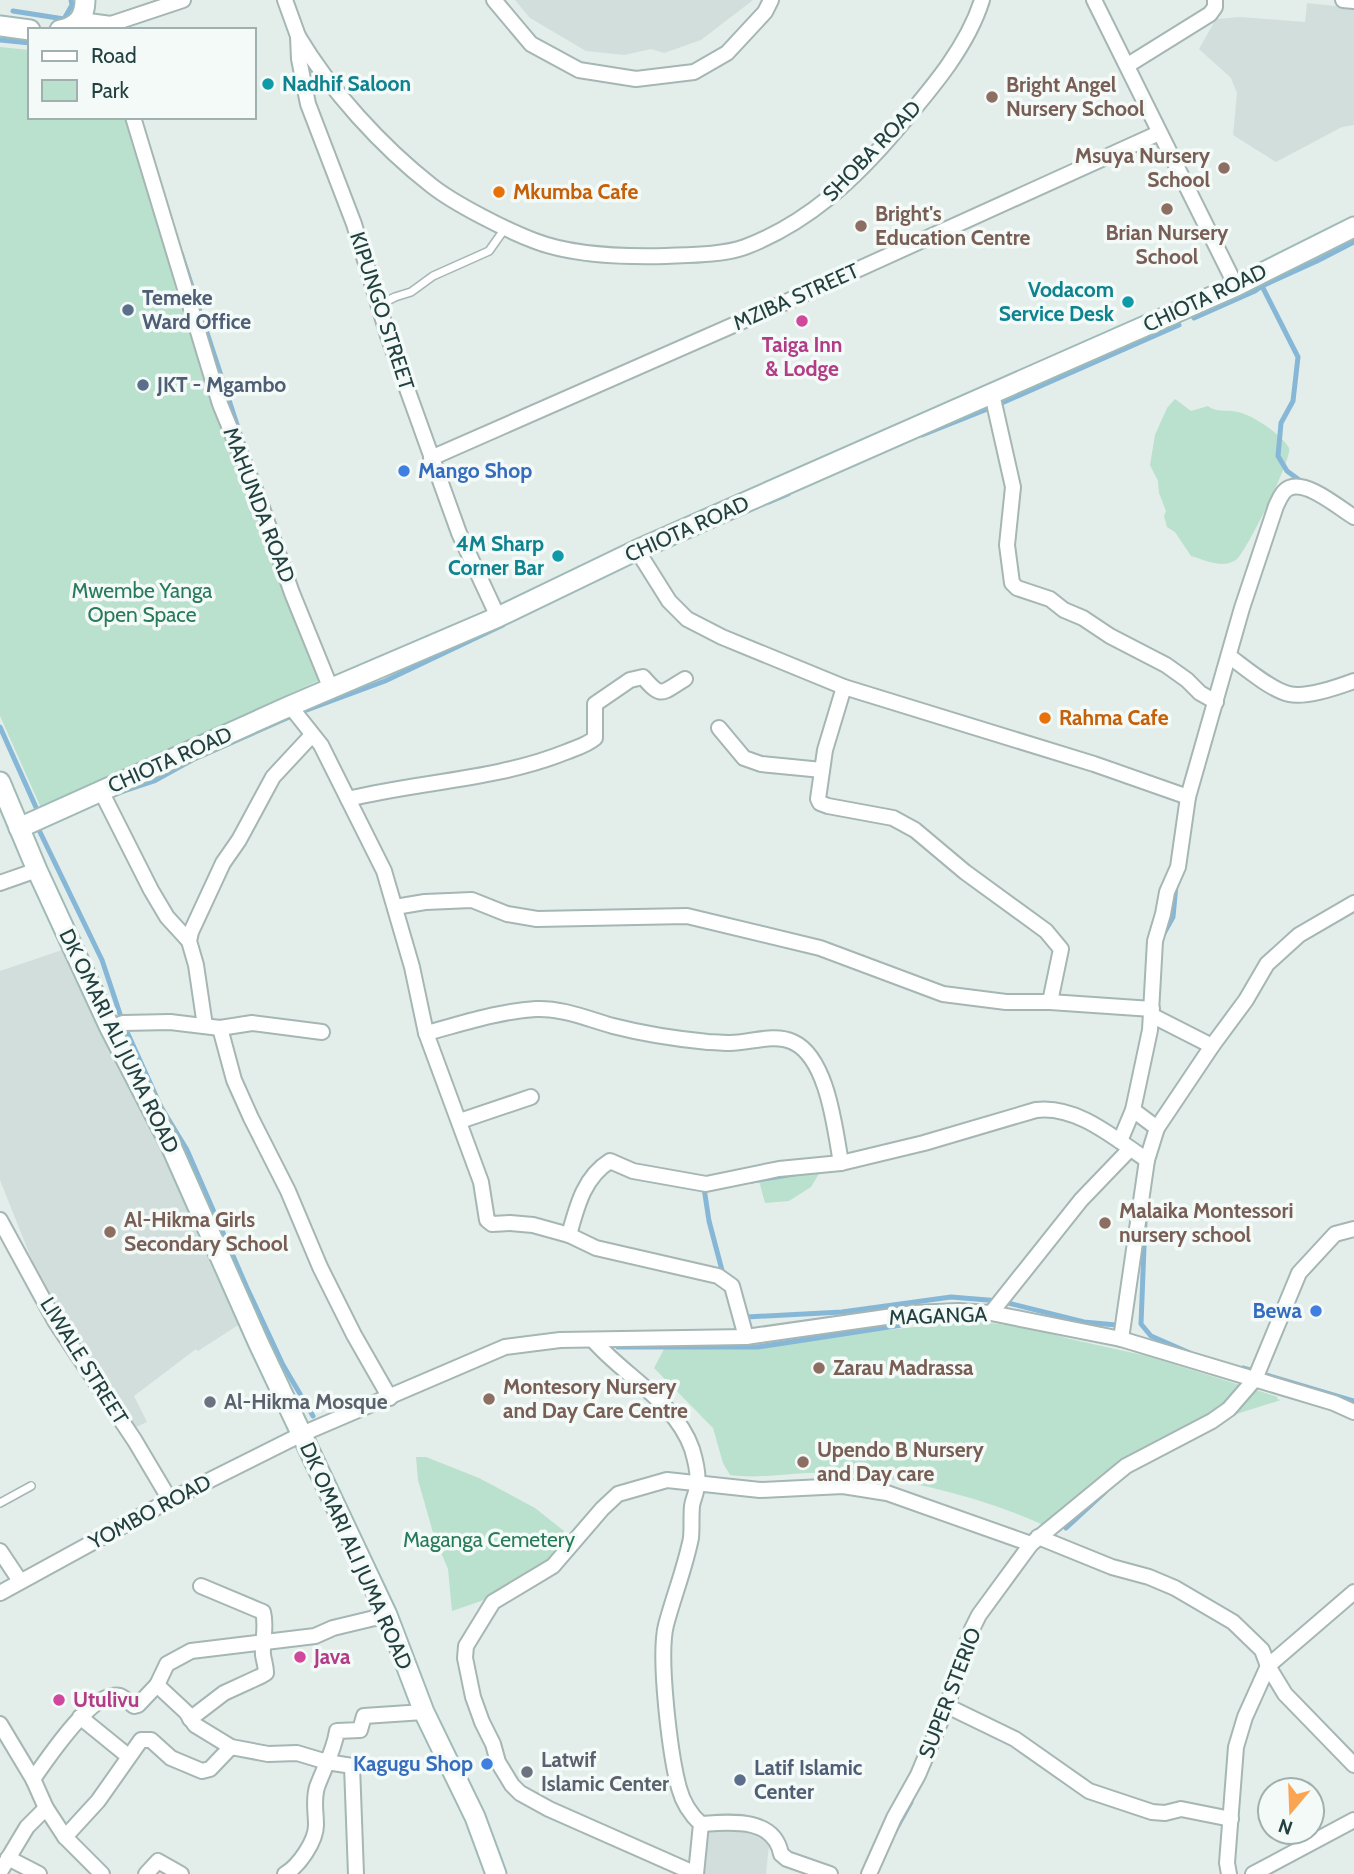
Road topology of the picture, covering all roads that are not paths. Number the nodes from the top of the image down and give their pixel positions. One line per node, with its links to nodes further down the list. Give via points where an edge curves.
1 (85, 0): 11 (street)
2 (183, 0): 13 (street)
3 (285, 0): 16 (street, KIPUNGO STREET)
4 (494, 0): 5 (street, via 531,44 543,51 579,71 636,79 694,72 727,52)
5 (771, 0)
6 (982, 0): 20 (street, SHOBA ROAD, via 945,69 881,148 830,199 743,248 637,257 536,242)
7 (1094, 0): 17 (street)
8 (1215, 0): 17 (street, via 1210,14)
9 (1343, 0): 10 (street)
10 (1354, 1)
11 (81, 20): 13 (street); 14 (street)
12 (0, 26): 15 (street)
13 (111, 27)
14 (71, 28)
15 (28, 30)
16 (298, 36): 20 (street, SHOBA ROAD, via 340,94 433,187); 23 (street, KIPUNGO STREET, via 308,104)
17 (1128, 65): 19 (street)
18 (134, 119): 33 (street, MAHUNDA ROAD, via 220,404)
19 (1160, 133): 22 (street); 25 (street, MZIBA STREET)
20 (506, 227): 23 (lane, via 489,251)
21 (1354, 227): 22 (street, CHIOTA ROAD)
22 (1236, 286): 24 (street, CHIOTA ROAD)
23 (379, 306): 25 (street, KIPUNGO STREET)
24 (992, 394): 27 (street, CHIOTA ROAD); 34 (street, via 1013,487 1007,545 1013,583 1166,665)
25 (431, 458): 28 (street, KIPUNGO STREET)
26 (1354, 517): 29 (street, via 1303,487 1285,491 1271,519)
27 (638, 550): 28 (street, CHIOTA ROAD); 32 (street, via 669,601 687,620)
28 (498, 617): 33 (street, CHIOTA ROAD)
29 (1229, 656): 31 (street, via 1291,695); 34 (street)
30 (685, 679): 42 (street, via 657,692 643,677 630,680 595,704 595,738 548,759 478,778 446,779)
31 (1354, 681)
32 (844, 687): 38 (street); 41 (street)
33 (331, 689): 35 (street, CHIOTA ROAD)
34 (1216, 702): 41 (street)
35 (295, 713): 37 (street); 40 (street, CHIOTA ROAD)
36 (719, 729): 38 (street, via 744,758)
37 (312, 735): 42 (street); 48 (street, via 273,777 223,863)
38 (822, 770): 49 (street, via 820,803 893,818 915,830 1046,930 1061,949)
39 (0, 782): 43 (street, DK OMARI ALI JUMA ROAD)
40 (103, 797): 43 (street, CHIOTA ROAD); 48 (street, via 167,917)
41 (1188, 797): 50 (street, via 1178,867 1155,941)
42 (348, 799): 47 (street, via 384,872)
43 (19, 828): 44 (street, DK OMARI ALI JUMA ROAD)
44 (37, 870): 45 (street); 52 (street, DK OMARI ALI JUMA ROAD)
45 (0, 883)
46 (1354, 903): 55 (street, via 1299,934 1267,964)
47 (395, 907): 49 (street, via 472,900 507,914 537,919 687,916 820,948 943,994); 54 (street)
48 (189, 941): 51 (street)
49 (1050, 1002): 50 (street)
50 (1152, 1012): 55 (street); 57 (street)
51 (212, 1027): 52 (street, via 170,1022 123,1023); 53 (street, via 253,1023); 71 (street, via 331,1288)
52 (110, 1028): 73 (street, DK OMARI ALI JUMA ROAD, via 171,1146)
53 (322, 1032)
54 (426, 1033): 58 (street); 62 (street, via 485,1018 551,1009 668,1037 793,1042 824,1083)
55 (1212, 1046): 59 (street)
56 (531, 1097): 58 (street)
57 (1133, 1110): 59 (street); 60 (street)
58 (460, 1121): 65 (street, via 481,1182 487,1220)
59 (1157, 1128): 61 (street)
60 (1125, 1145): 61 (street); 62 (street, via 1083,1119 1049,1109); 66 (street)
61 (1147, 1160): 68 (street)
62 (841, 1163): 65 (street, via 779,1168 706,1184 633,1171 610,1161 592,1174)
63 (0, 1220): 76 (street, LIWALE STREET, via 55,1321)
64 (1354, 1229): 70 (street, SUPER STERIO, via 1335,1234 1300,1273)
65 (569, 1235): 67 (street, via 604,1250 723,1278 732,1286)
66 (991, 1313): 67 (street, MAGANGA, via 914,1313); 68 (street, MAGANGA)
67 (746, 1337): 69 (street, MAGANGA)
68 (1121, 1339): 70 (street, MAGANGA)
69 (593, 1340): 71 (street, MAGANGA, via 505,1347); 74 (street, via 684,1429)
70 (1255, 1379): 72 (street, MAGANGA); 78 (street, SUPER STERIO, via 1229,1409 1126,1466)
71 (390, 1398): 73 (street, MAGANGA)
72 (1354, 1412)
73 (302, 1434): 76 (street, YOMBO ROAD); 84 (street, DK OMARI ALI JUMA ROAD)
74 (698, 1483): 78 (street, via 760,1490 843,1486 887,1493); 101 (street, via 684,1570 666,1626 663,1652 679,1788 688,1811); 112 (street, via 667,1480 618,1494 554,1566 493,1602 466,1646 465,1658 498,1762 520,1793)
75 (31, 1486): 77 (lane)
76 (170, 1500): 80 (street, YOMBO ROAD)
77 (0, 1503)
78 (1035, 1540): 86 (street, via 1175,1588 1233,1622 1262,1650); 88 (street, SUPER STERIO, via 979,1615)
79 (0, 1551): 80 (street)
80 (20, 1581): 83 (street, YOMBO ROAD)
81 (201, 1586): 85 (street, via 263,1612)
82 (1354, 1592): 86 (street)
83 (0, 1593)
84 (387, 1615): 85 (street, via 315,1636); 89 (street, DK OMARI ALI JUMA ROAD)
85 (264, 1643): 87 (street, via 191,1651 167,1664); 91 (street, via 266,1673 224,1693)
86 (1268, 1666): 96 (street, via 1285,1694); 99 (street, via 1236,1747)
87 (157, 1685): 90 (street, via 136,1706 113,1696); 91 (street)
88 (947, 1706): 99 (street, via 1015,1739 1088,1791 1152,1812 1181,1809); 114 (street, SUPER STERIO)
89 (424, 1712): 95 (street, via 364,1716 360,1730 337,1731); 111 (street, DK OMARI ALI JUMA ROAD, via 475,1817)
90 (80, 1717): 94 (street); 97 (street)
91 (190, 1719): 93 (street)
92 (0, 1724): 97 (street)
93 (230, 1746): 94 (street, via 210,1769 202,1771 171,1758 146,1738); 95 (street, via 268,1754 297,1753)
94 (128, 1756): 102 (street, via 98,1801)
95 (327, 1762): 109 (street, via 313,1807 314,1836 297,1865); 110 (street, via 353,1768)
96 (1354, 1765)
97 (33, 1779): 98 (street)
98 (46, 1808): 102 (street); 103 (street, via 27,1827)
99 (1231, 1819): 115 (street)
100 (1354, 1820): 116 (street)
101 (701, 1824): 112 (street); 113 (street, via 761,1826 787,1859)
102 (65, 1837): 106 (street)
103 (8, 1858): 104 (street); 105 (street)
104 (0, 1872)
105 (39, 1874)
106 (102, 1874)
107 (146, 1874): 108 (street, via 158,1861)
108 (181, 1874)
109 (285, 1874)
110 (356, 1874)
111 (496, 1874)
112 (696, 1874)
113 (830, 1874)
114 (869, 1874)
115 (1228, 1874)
116 (1253, 1874)

